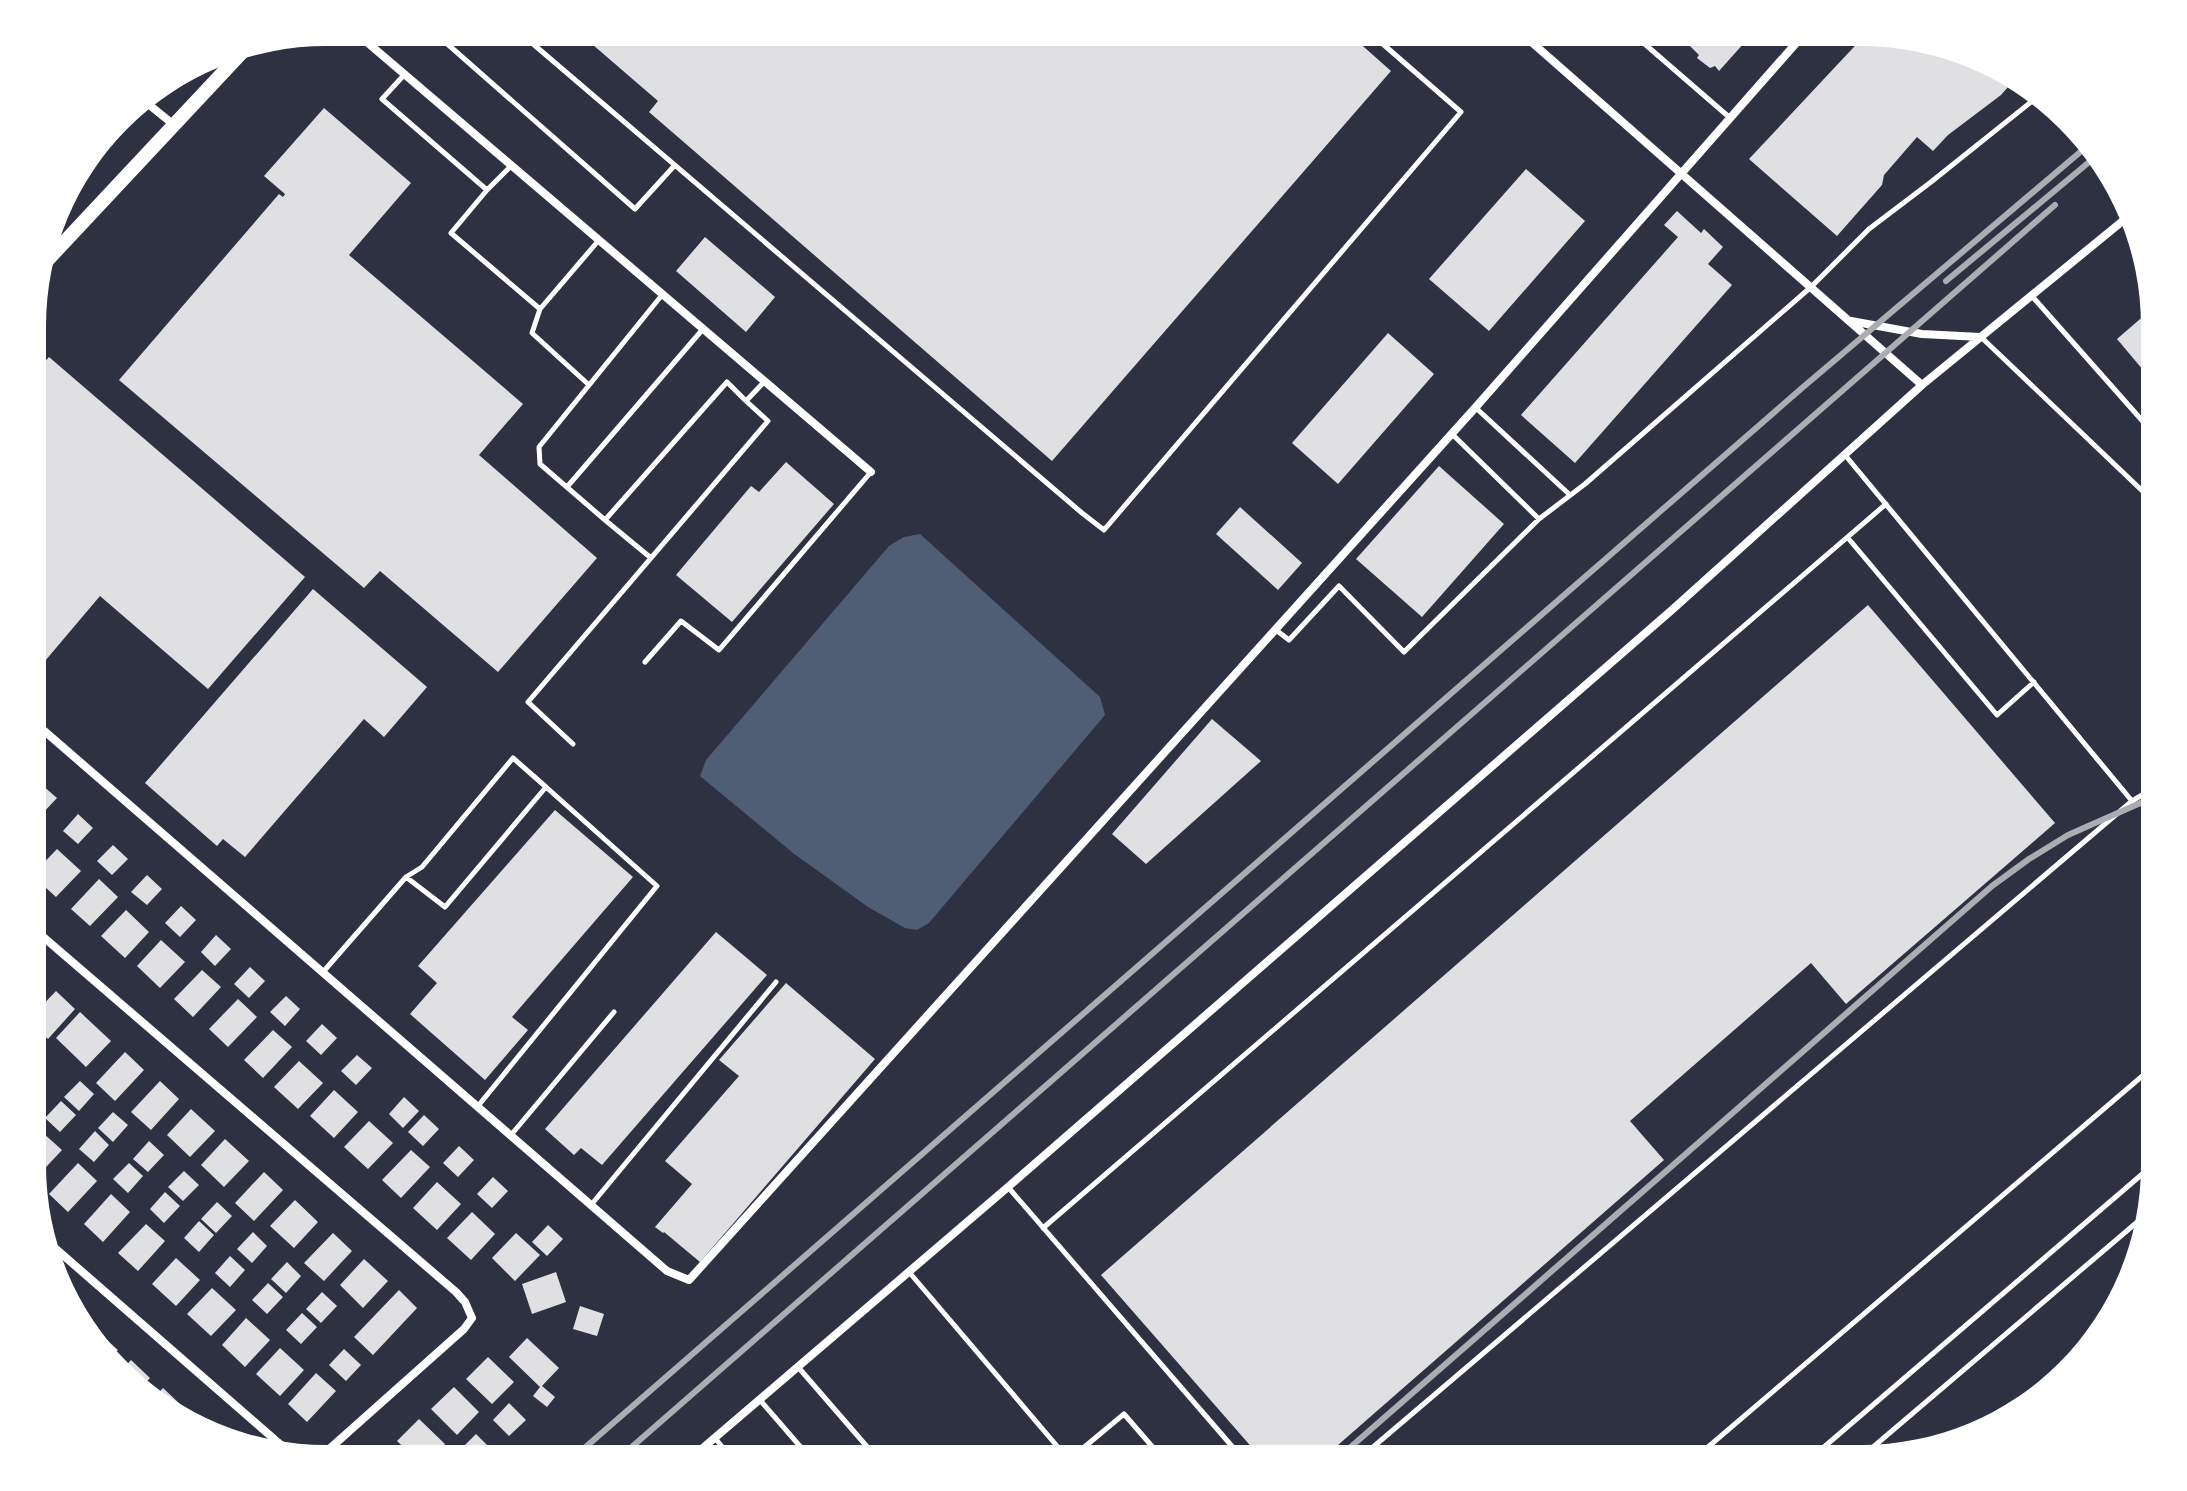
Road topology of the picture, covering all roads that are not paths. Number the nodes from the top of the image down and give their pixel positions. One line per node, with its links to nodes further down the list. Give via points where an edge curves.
1 (371, 46): 9 (street)
2 (450, 46): 14 (lane, via 635,209)
3 (536, 46): 14 (lane)
4 (1386, 47): 14 (lane, via 1461,112 1104,530)
5 (1537, 47): 16 (street)
6 (1648, 47): 12 (lane)
7 (1792, 47): 12 (street)
8 (232, 62): 13 (main road)
9 (404, 75): 15 (street); 17 (lane, via 382,99)
10 (2030, 103): 21 (lane, via 1869,229)
11 (152, 107): 13 (street)
12 (1729, 117): 16 (street)
13 (174, 125): 20 (main road)
14 (675, 165)
15 (511, 166): 17 (lane); 19 (street)
16 (1681, 173): 21 (street); 32 (street)
17 (487, 190): 24 (lane, via 451,233)
18 (2121, 222): 23 (street)
19 (599, 240): 22 (street); 24 (lane)
20 (57, 250)
21 (1811, 287): 25 (street); 39 (lane)
22 (662, 295): 26 (street); 29 (lane)
23 (2031, 295): 27 (street); 33 (lane)
24 (540, 309): 29 (lane, via 532,333)
25 (1849, 320): 27 (street, via 1922,334); 30 (street)
26 (703, 329): 28 (street); 37 (lane)
27 (1981, 337): 30 (street); 38 (lane)
28 (764, 382): 31 (lane); 36 (street)
29 (589, 385): 37 (lane, via 539,447 540,464)
30 (1922, 385): 35 (street)
31 (746, 401): 42 (lane, via 727,382); 44 (lane, via 768,421)
32 (1475, 408): 34 (street); 39 (lane)
33 (2140, 418)
34 (1451, 433): 41 (lane); 45 (street)
35 (1845, 455): 40 (lane); 62 (street)
36 (871, 472): 46 (lane, via 719,650 681,621)
37 (567, 487): 42 (lane)
38 (2140, 489)
39 (1570, 495): 41 (lane)
40 (1886, 504): 43 (lane); 47 (lane)
41 (1539, 519): 45 (lane, via 1404,652 1339,586 1289,640)
42 (605, 520): 44 (lane)
43 (1848, 538): 47 (lane, via 1997,715); 65 (lane)
44 (651, 558): 49 (lane, via 528,702)
45 (1274, 629): 63 (street, via 689,1280 667,1271)
46 (645, 662)
47 (2034, 682): 52 (lane)
48 (46, 733): 55 (street)
49 (573, 744)
50 (546, 787): 53 (lane, via 513,758 422,867); 53 (lane, via 445,907); 59 (lane, via 657,886)
51 (2140, 796): 52 (lane)
52 (2132, 801): 82 (lane)
53 (406, 877): 55 (lane)
54 (47, 940): 72 (street, via 465,1302 472,1318 446,1347)
55 (323, 973): 59 (street)
56 (776, 982): 63 (lane)
57 (614, 1012): 60 (lane)
58 (2140, 1078): 83 (lane)
59 (477, 1107): 60 (street)
60 (511, 1136): 63 (street)
61 (2140, 1176): 84 (lane)
62 (1008, 1187): 65 (lane); 67 (street)
63 (591, 1206)
64 (2135, 1224): 78 (lane)
65 (1043, 1228): 81 (lane)
66 (60, 1253): 71 (street)
67 (909, 1272): 68 (street); 77 (lane)
68 (798, 1367): 69 (street); 76 (lane)
69 (760, 1400): 70 (street); 75 (lane)
70 (715, 1437): 73 (street); 74 (lane)
71 (275, 1440)
72 (335, 1444)
73 (707, 1444)
74 (721, 1444)
75 (798, 1444)
76 (865, 1444)
77 (1057, 1444)
78 (1876, 1444)
79 (1087, 1445): 80 (lane, via 1124,1414)
80 (1150, 1445)
81 (1231, 1445)
82 (1376, 1445)
83 (1711, 1445)
84 (1826, 1445)

